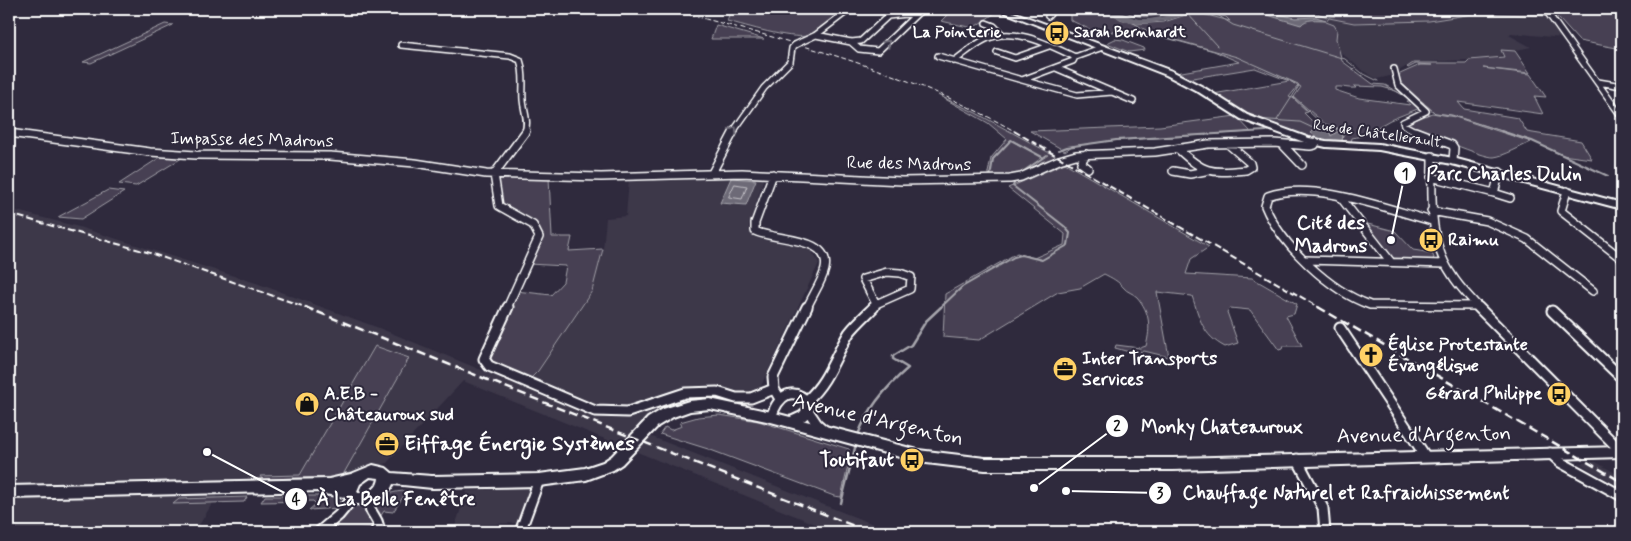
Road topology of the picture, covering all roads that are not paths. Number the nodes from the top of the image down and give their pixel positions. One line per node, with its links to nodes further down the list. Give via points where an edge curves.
1 (850, 9): 10 (street)
2 (999, 9): 15 (main road, Rue de Châtellerault)
3 (1042, 9): 8 (street, via 1050,14)
4 (1545, 9): 23 (street)
5 (886, 10): 7 (street)
6 (919, 11): 7 (street); 12 (street, one-way to 6, via 859,49 878,51)
7 (893, 15): 12 (street, via 863,40)
8 (1048, 16)
9 (986, 23): 11 (street)
10 (816, 35): 12 (street); 41 (street, one-way to 10, via 736,127 764,88 790,62 792,48)
11 (1003, 35): 14 (street, via 1024,36); 19 (street, via 988,38)
12 (851, 42)
13 (401, 46): 42 (street, via 510,56 520,60 523,68 522,98 528,126)
14 (1049, 46): 16 (street, via 1015,58); 18 (street)
15 (1100, 48): 18 (street); 29 (main road, Rue de Châtellerault, via 1178,77 1249,119)
16 (997, 52)
17 (938, 56): 19 (street)
18 (1075, 57): 20 (street, via 1074,61)
19 (954, 61): 22 (street)
20 (1056, 68): 22 (street); 25 (street)
21 (1394, 69): 35 (street, via 1398,85 1426,111 1406,120 1404,125 1452,144)
22 (1022, 80): 25 (street, via 1084,97)
23 (1598, 82): 24 (street); 27 (street)
24 (1622, 86)
25 (1112, 92): 26 (street)
26 (1133, 100)
27 (1622, 117)
28 (9, 133): 42 (street, Impasse des Madrons, via 150,152 330,156)
29 (1316, 142): 31 (street, Rue des Madrons, via 1310,146); 34 (main road, Rue de Châtellerault, via 1379,147)
30 (1228, 144): 31 (street, Rue des Madrons); 32 (street, Rue des Madrons); 39 (street, via 1252,167)
31 (1282, 144): 36 (street)
32 (1178, 149): 33 (street, Rue des Madrons); 39 (street)
33 (1086, 154): 37 (street, via 1081,164); 43 (street, Rue des Madrons, via 1067,157 1010,180 902,181)
34 (1432, 156): 35 (main road, Rue de Châtellerault); 44 (street)
35 (1453, 161): 40 (main road, Rue de Châtellerault)
36 (1302, 165)
37 (1088, 168)
38 (1173, 171): 39 (street, via 1190,174)
39 (1205, 171)
40 (1500, 172): 45 (main road, Rue de Châtellerault); 46 (street)
41 (712, 173): 42 (street, Rue des Madrons, via 602,177); 43 (street, Rue des Madrons)
42 (494, 174): 62 (street, via 499,206 531,224 539,237 484,359 485,364 595,411 628,412 685,393 717,392 736,398 752,398)
43 (773, 174): 62 (street, via 754,223 755,230 768,237 810,244 825,256 827,263 773,377)
44 (1431, 177): 46 (street); 50 (street)
45 (1567, 191): 49 (main road, Rue de Châtellerault); 52 (street, via 1561,211)
46 (1494, 193): 48 (street)
47 (1341, 198): 51 (street); 53 (street, via 1296,190 1266,198 1264,208 1268,219); 54 (street)
48 (1510, 198)
49 (1622, 206)
50 (1431, 211): 51 (street); 56 (street, via 1487,221 1527,239)
51 (1432, 221): 55 (street)
52 (1622, 259)
53 (1306, 260): 54 (street); 58 (street, via 1347,294 1366,305)
54 (1391, 262): 55 (street)
55 (1445, 264): 58 (street)
56 (1593, 291)
57 (876, 304): 57 (street, via 910,288 911,277 906,273 870,274 863,279); 64 (street, via 850,332 826,377)
58 (1477, 306): 69 (street)
59 (1552, 311): 61 (street)
60 (1340, 328): 71 (street)
61 (1622, 378)
62 (774, 389): 63 (street)
63 (780, 399): 64 (street, via 791,395); 66 (street)
64 (807, 400): 65 (street, via 811,405)
65 (809, 412): 67 (street); 68 (street)
66 (771, 417): 67 (main road, Avenue d'Argenton); 73 (main road, Avenue d'Argenton, via 710,404 688,406 653,422 630,448 608,466 586,474)
67 (788, 422): 68 (main road, Avenue d'Argenton)
68 (827, 433): 72 (main road, Avenue d'Argenton, via 918,456 985,464 1163,464)
69 (1622, 452): 70 (main road, Avenue d'Argenton)
70 (1550, 453): 71 (main road, Avenue d'Argenton); 77 (street, via 1560,462)
71 (1426, 457): 72 (main road, Avenue d'Argenton)
72 (1298, 459): 82 (street, via 1323,508)
73 (539, 480): 75 (main road, Avenue d'Argenton, via 432,482); 81 (street)
74 (352, 489): 75 (main road); 75 (main road, via 364,473 373,471 384,473); 76 (main road, via 329,485); 78 (main road); 79 (street, via 339,515)
75 (379, 489): 80 (street, via 369,510 378,522)
76 (9, 492)
77 (1622, 496)
78 (9, 499)
79 (319, 532)
80 (375, 532)
81 (520, 532)
82 (1325, 532)

